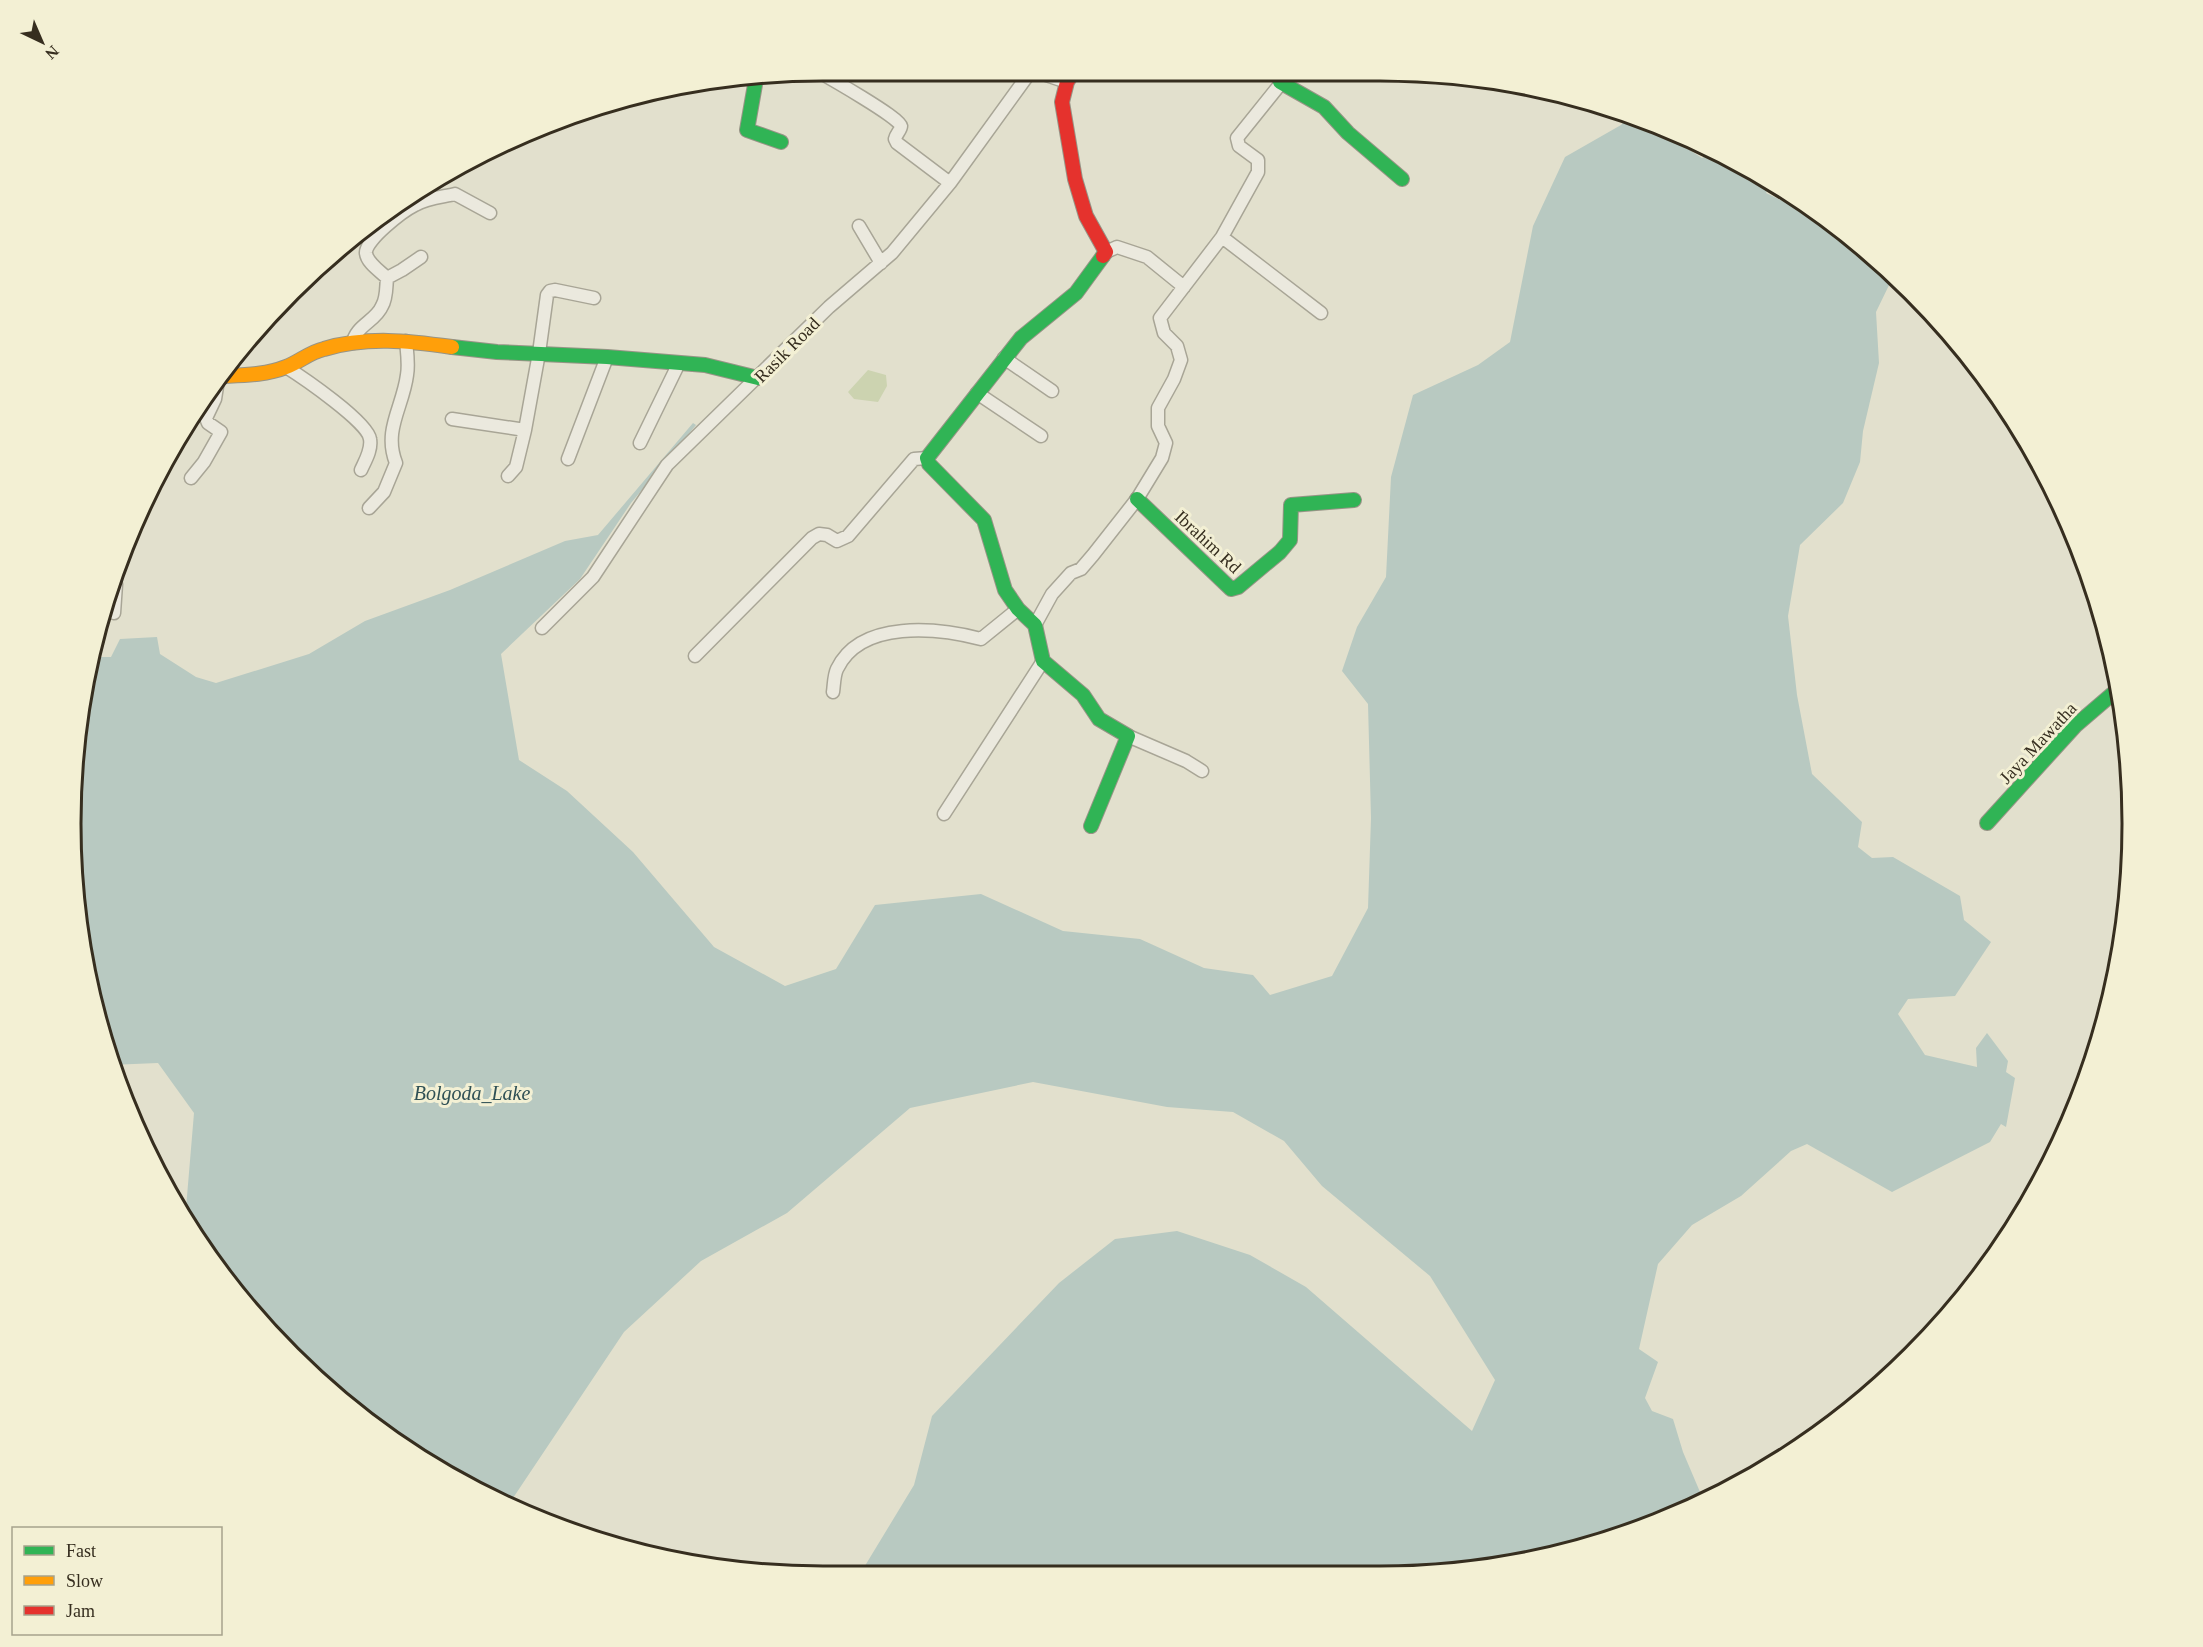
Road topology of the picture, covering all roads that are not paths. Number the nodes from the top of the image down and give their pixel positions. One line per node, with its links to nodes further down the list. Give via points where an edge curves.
1 (837, 81): 9 (street, via 897,119 901,129 895,139 897,143)
2 (1026, 81): 9 (street, Rasik Road)
3 (1068, 81): 13 (street, via 1062,102 1075,179 1086,216)
4 (1282, 81): 12 (street, via 1237,138 1239,146 1258,160 1258,172)
5 (1290, 81): 8 (street)
6 (755, 85): 7 (street, via 747,130)
7 (781, 142)
8 (1402, 179)
9 (950, 183): 15 (street, Rasik Road)
10 (490, 213): 16 (street, via 455,194 415,204 368,244 368,260)
11 (860, 226): 15 (street)
12 (1222, 237): 17 (street); 19 (street)
13 (1106, 252): 17 (street, via 1117,247 1147,257); 24 (street, via 1076,294 1021,338)
14 (421, 257): 16 (street)
15 (881, 263): 28 (street, Rasik Road, via 829,307)
16 (387, 278): 21 (street, via 382,308 354,336)
17 (1184, 287): 41 (street, via 1161,318 1164,333 1177,346 1181,360 1158,408 1158,426 1166,442 1162,459)
18 (594, 298): 22 (street, via 550,291)
19 (1321, 313)
20 (406, 341): 21 (street); 22 (street); 43 (street, via 407,375 391,436 396,464 384,492)
21 (352, 343): 26 (street, via 322,349)
22 (539, 353): 23 (street); 33 (street)
23 (607, 357): 25 (street); 37 (street)
24 (1004, 358): 29 (street); 30 (street)
25 (679, 363): 28 (street); 35 (street)
26 (286, 367): 27 (street); 38 (street, via 367,430 369,452)
27 (231, 376)
28 (758, 378): 48 (street, Rasik Road, via 667,465 593,577)
29 (1052, 391)
30 (977, 393): 34 (street); 36 (street)
31 (215, 398): 40 (street, via 206,418 221,432)
32 (452, 419): 33 (street)
33 (525, 430): 39 (street, via 516,467)
34 (1041, 436)
35 (640, 442)
36 (927, 458): 45 (street, via 984,520 1005,590); 49 (street, via 914,459 848,536 837,542 827,535 812,538)
37 (568, 459)
38 (361, 470)
39 (508, 476)
40 (191, 478)
41 (1137, 499): 42 (street, Ibrahim Rd, via 1231,589 1290,540 1291,505); 47 (street, via 1094,555 1052,594)
42 (1354, 500)
43 (369, 508)
44 (115, 602): 46 (street)
45 (1018, 609): 47 (street); 51 (street, via 981,639 955,632 896,631 853,647 837,669)
46 (114, 613)
47 (1035, 625): 50 (street)
48 (542, 628)
49 (695, 656)
50 (1043, 661): 53 (street, via 1083,695 1098,719); 55 (street)
51 (833, 692)
52 (2111, 695): 56 (street, Jaya Mawatha, via 2075,726)
53 (1128, 736): 54 (street); 57 (street)
54 (1202, 771)
55 (944, 814)
56 (1988, 823)
57 (1091, 826)

